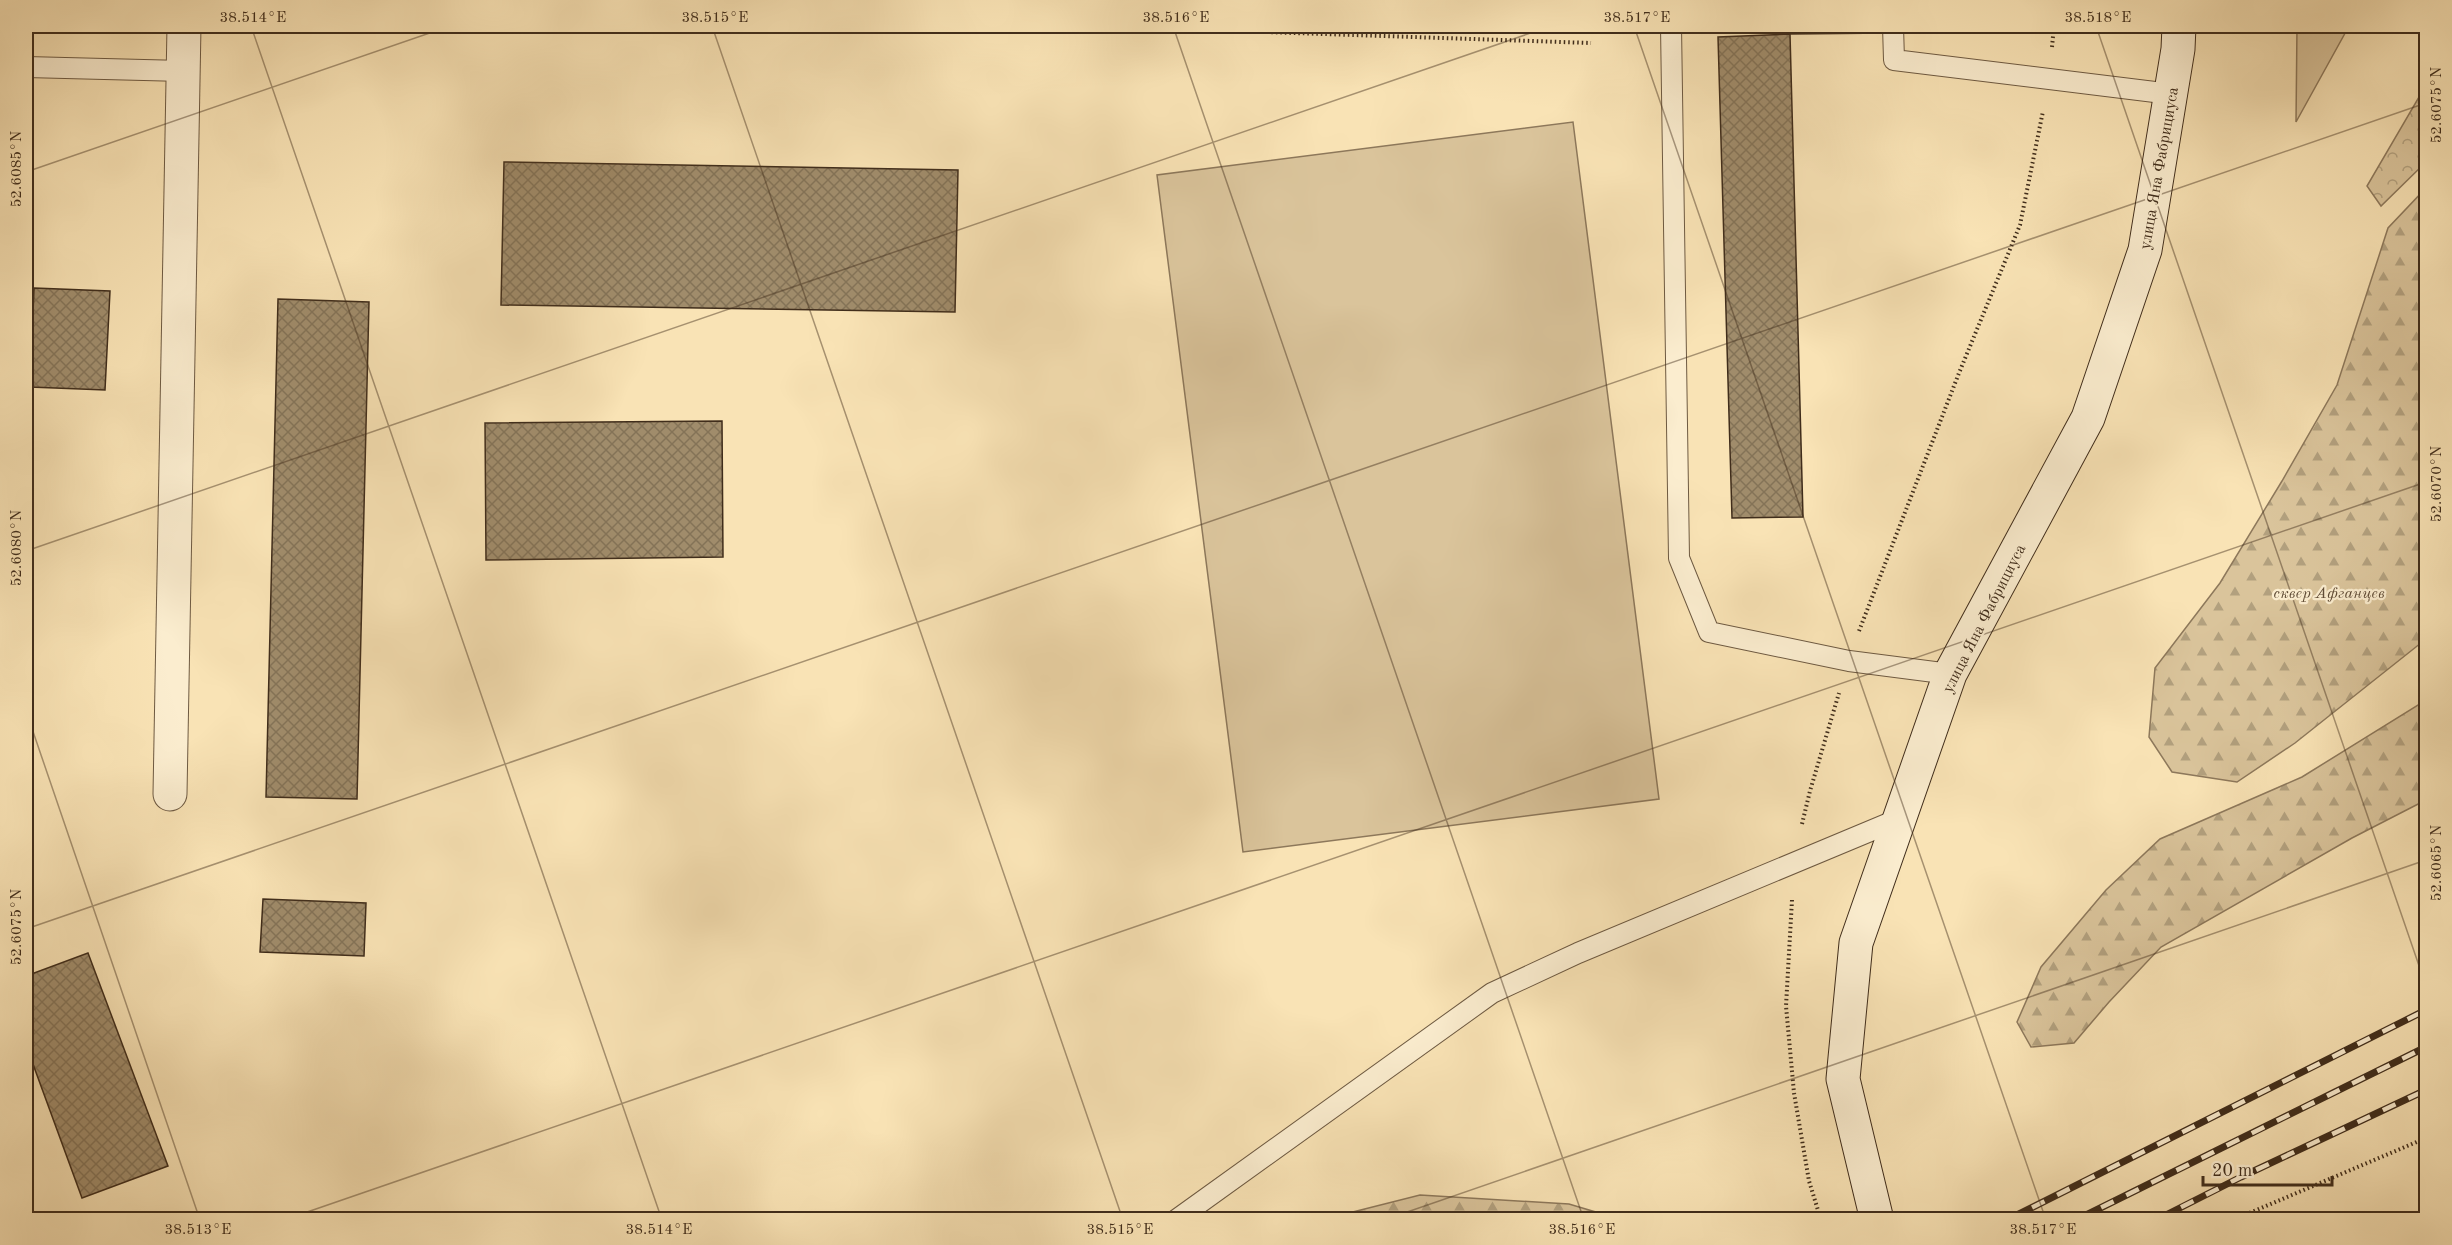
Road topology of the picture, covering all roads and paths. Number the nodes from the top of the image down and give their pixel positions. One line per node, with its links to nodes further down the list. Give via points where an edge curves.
1 (184, 26): 9 (main road)
2 (1087, 26): 7 (path)
3 (1671, 26): 12 (lane, via 1679,558 1708,632)
4 (1893, 26): 10 (lane, via 1894,60)
5 (2054, 26): 10 (path)
6 (2179, 26): 11 (main road, улица Яна Фабрициуса)
7 (1592, 42)
8 (26, 67): 9 (lane)
9 (183, 70): 14 (main road)
10 (2049, 79): 11 (lane); 12 (path, via 2020,225 1878,578)
11 (2171, 94): 13 (main road, улица Яна Фабрициуса, via 2145,250 2088,418)
12 (1849, 661): 13 (lane); 16 (path, via 1809,791)
13 (1950, 674): 15 (main road, улица Яна Фабрициуса)
14 (170, 794)
15 (1899, 819): 16 (lane); 20 (main road, улица Яна Фабрициуса, via 1856,943 1843,1079)
16 (1794, 862): 18 (lane, via 1492,993); 19 (path, via 1786,1006 1794,1094 1809,1181)
17 (2427, 1138): 21 (path)
18 (1176, 1220)
19 (1821, 1220)
20 (1877, 1220)
21 (2233, 1220)

